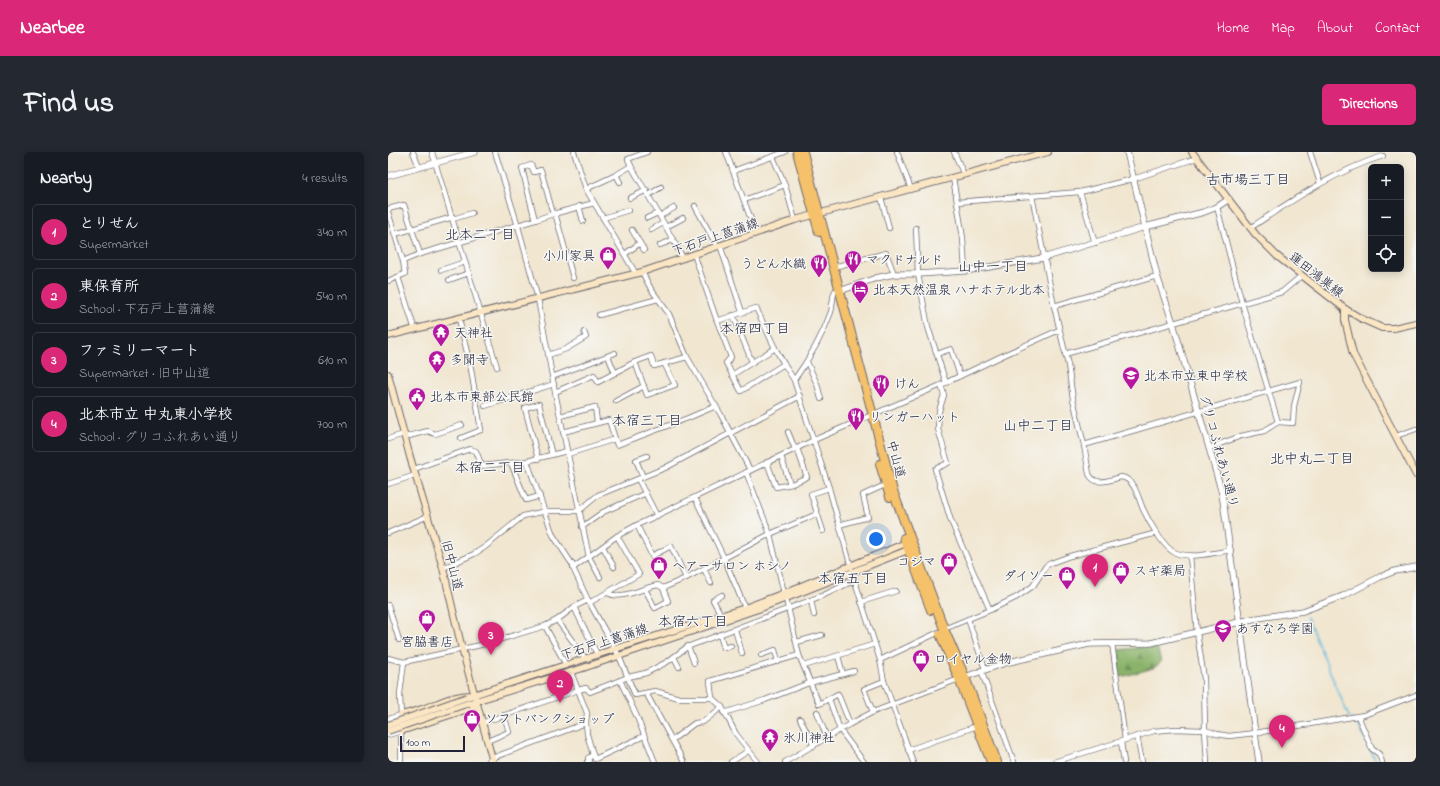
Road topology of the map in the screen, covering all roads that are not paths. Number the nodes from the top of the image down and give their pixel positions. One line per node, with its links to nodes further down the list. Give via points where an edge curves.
1 (413, 152): 22 (street)
2 (432, 152): 20 (street)
3 (475, 152): 20 (street)
4 (495, 152): 63 (street)
5 (574, 152): 33 (street)
6 (647, 152): 21 (street, via 628,159)
7 (726, 152): 23 (street)
8 (785, 152): 18 (street)
9 (798, 152): 53 (highway, 中山道)
10 (803, 152): 53 (highway, 中山道)
11 (897, 152): 34 (street)
12 (954, 152): 25 (street)
13 (1048, 152): 25 (main road, 下石戸上菖蒲線)
14 (1127, 152): 28 (street, グリコふれあい通り)
15 (1192, 152): 19 (main road, 蓮田鴻巣線)
16 (1310, 152): 30 (street)
17 (1384, 156): 30 (street, via 1363,162)
18 (773, 157): 23 (street); 31 (street)
19 (1197, 158): 28 (street); 40 (main road, 蓮田鴻巣線)
20 (435, 163): 22 (street); 54 (street)
21 (631, 166): 24 (street); 35 (street)
22 (419, 167): 26 (street)
23 (733, 171): 41 (street)
24 (616, 175): 29 (street); 33 (street)
25 (964, 175): 27 (main road, 下石戸上菖蒲線)
26 (388, 176)
27 (953, 178): 34 (main road, 下石戸上菖蒲線); 43 (street)
28 (1133, 179): 36 (street); 64 (street, グリコふれあい通り)
29 (620, 182)
30 (1320, 183): 67 (street)
31 (785, 185): 41 (street); 59 (street)
32 (662, 187): 35 (street)
33 (586, 189): 42 (street)
34 (911, 189): 38 (main road, 下石戸上菖蒲線)
35 (648, 192): 39 (street); 52 (street)
36 (1080, 192): 37 (street); 76 (street)
37 (1032, 196): 43 (street); 84 (street)
38 (881, 197): 53 (main road, 下石戸上菖蒲線); 65 (street)
39 (630, 198)
40 (1229, 199): 46 (street); 67 (main road, 蓮田鴻巣線)
41 (744, 200): 71 (street)
42 (594, 202): 44 (street); 55 (street)
43 (957, 202): 89 (street)
44 (579, 206): 51 (street); 60 (street)
45 (695, 206): 78 (street)
46 (1217, 207): 64 (street); 103 (street)
47 (674, 208): 52 (street)
48 (388, 210): 61 (street); 68 (street, via 404,205)
49 (629, 210): 55 (street)
50 (472, 213): 54 (street)
51 (554, 213): 58 (street); 58 (street, via 541,170 534,172 531,165 522,168); 97 (street)
52 (659, 214): 56 (street); 62 (street)
53 (817, 214): 59 (main road, 下石戸上菖蒲線); 87 (highway, 中山道); 100 (highway, 中山道)
54 (453, 218): 68 (street); 74 (street)
55 (603, 218): 81 (street)
56 (648, 218)
57 (683, 218): 62 (street)
58 (535, 220): 63 (street)
59 (795, 220): 71 (main road, 下石戸上菖蒲線)
60 (583, 221)
61 (389, 222): 72 (street)
62 (664, 225): 70 (street); 73 (street)
63 (518, 226): 74 (street); 101 (street)
64 (1145, 227): 76 (street); 94 (street, グリコふれあい通り)
65 (889, 228)
66 (916, 228): 93 (street)
67 (1250, 228): 95 (main road, 蓮田鴻巣線)
68 (412, 230): 72 (street); 80 (street)
69 (632, 230): 75 (street)
70 (651, 230)
71 (756, 233): 78 (main road, 下石戸上菖蒲線)
72 (395, 234): 85 (street)
73 (673, 240): 77 (street); 83 (street)
74 (460, 242): 80 (street); 86 (street)
75 (640, 243): 79 (street); 81 (street)
76 (1095, 243): 84 (street)
77 (660, 245)
78 (719, 245): 82 (main road, 下石戸上菖蒲線); 106 (street)
79 (644, 250)
80 (420, 254): 85 (street)
81 (624, 254): 91 (street)
82 (694, 254): 83 (main road, 下石戸上菖蒲線); 111 (street)
83 (683, 258): 91 (main road, 下石戸上菖蒲線)
84 (1043, 258): 89 (street); 104 (street)
85 (404, 261): 96 (street, via 405,274)
86 (465, 262): 88 (street); 90 (street)
87 (834, 267): 92 (street, via 886,253); 100 (highway, 中山道)
88 (441, 270)
89 (964, 271): 93 (street)
90 (468, 273): 98 (street); 107 (street)
91 (640, 273): 101 (main road, 下石戸上菖蒲線); 102 (street)
92 (894, 274): 93 (street); 100 (street)
93 (918, 274): 120 (street, via 928,327)
94 (1157, 276): 104 (street); 112 (street, グリコふれあい通り)
95 (1301, 276): 103 (street, via 1282,292); 105 (main road, 蓮田鴻巣線)
96 (398, 277): 99 (street); 114 (street)
97 (573, 278)
98 (449, 280)
99 (388, 281)
100 (838, 291): 127 (street, via 833,296 832,310); 148 (highway, 中山道)
101 (538, 299): 107 (main road, 下石戸上菖蒲線); 122 (street)
102 (658, 299): 108 (street); 124 (street, via 669,314)
103 (1242, 303): 112 (street); 141 (street)
104 (1054, 306): 115 (street)
105 (1344, 309): 113 (main road, via 1382,328); 158 (main road, 蓮田鴻巣線, via 1353,354)
106 (742, 312): 109 (street); 118 (street, via 756,308)
107 (480, 313): 110 (main road, 下石戸上菖蒲線); 130 (street)
108 (599, 315)
109 (733, 315): 111 (street); 126 (street)
110 (459, 319): 114 (main road, 下石戸上菖蒲線); 159 (street, via 471,369 481,430)
111 (717, 321): 133 (street, via 731,357 726,363)
112 (1173, 323): 121 (street); 147 (street, グリコふれあい通り)
113 (1416, 323)
114 (415, 330): 117 (main road, 下石戸上菖蒲線)
115 (1059, 330): 121 (street); 134 (street)
116 (584, 332): 122 (street, via 586,337)
117 (388, 336)
118 (775, 348): 126 (street); 129 (street)
119 (615, 353): 123 (street)
120 (937, 354): 134 (street, via 951,349); 138 (street)
121 (1066, 354): 163 (street, via 1071,401)
122 (548, 355): 135 (street)
123 (608, 356): 131 (street); 135 (street)
124 (688, 357): 128 (street); 146 (street)
125 (635, 362): 128 (street, via 651,356 654,366); 131 (street); 139 (street)
126 (752, 362): 133 (street)
127 (807, 362): 136 (street); 143 (street)
128 (664, 363): 139 (street, via 675,385 647,395)
129 (784, 364): 133 (street, via 742,391); 136 (street)
130 (497, 367)
131 (615, 373): 140 (street, via 598,382 594,375)
132 (388, 374): 157 (main road, 旧中山道)
133 (732, 375)
134 (960, 376): 138 (street)
135 (552, 377): 137 (street)
136 (794, 380): 142 (street)
137 (554, 384): 140 (street); 145 (street)
138 (944, 384): 148 (street); 227 (street, via 938,429 948,463 935,469 951,521)
139 (644, 386): 144 (street)
140 (555, 392): 149 (street)
141 (1268, 392): 147 (street); 151 (street); 151 (street, via 1300,382 1293,423)
142 (800, 396): 155 (street); 162 (street)
143 (821, 399)
144 (616, 401)
145 (485, 406)
146 (716, 406): 155 (street); 161 (street, via 617,445)
147 (1198, 411): 163 (street); 165 (street, グリコふれあい通り)
148 (870, 415): 162 (street); 180 (highway, 中山道); 198 (highway, 中山道)
149 (560, 416): 150 (street, via 595,407); 154 (street)
150 (598, 422): 154 (street); 161 (street, via 609,420)
151 (1278, 422): 165 (street, via 1264,431 1241,436)
152 (462, 426): 157 (street, via 435,434 428,431)
153 (1416, 428): 158 (street)
154 (564, 432): 166 (street)
155 (731, 432): 174 (street); 177 (street)
156 (788, 432): 164 (street)
157 (404, 436): 160 (street); 175 (main road, 旧中山道)
158 (1396, 436): 176 (main road, 蓮田鴻巣線)
159 (461, 438)
160 (388, 439)
161 (615, 440): 166 (street)
162 (814, 440): 164 (street); 181 (street)
163 (1084, 444): 195 (street, via 1091,478 1096,482 1121,478 1129,481 1136,489 1143,510)
164 (796, 448): 169 (street); 179 (street, via 807,477)
165 (1209, 448): 200 (street, グリコふれあい通り, via 1222,493)
166 (568, 452): 167 (street); 186 (street)
167 (552, 455): 170 (street); 170 (street, via 539,404 525,408)
168 (647, 456): 177 (street, via 636,460)
169 (781, 456): 172 (street); 179 (street)
170 (538, 459): 171 (street)
171 (527, 461): 173 (street); 183 (street)
172 (767, 462): 174 (street); 179 (street, via 776,487)
173 (511, 463): 175 (street, via 482,466 476,451 470,449); 183 (street, via 526,500)
174 (748, 471): 184 (street); 196 (street)
175 (415, 472): 178 (street); 188 (main road, 旧中山道)
176 (1416, 475)
177 (641, 478): 182 (street); 186 (street, via 598,496)
178 (388, 484)
179 (790, 484)
180 (885, 486): 191 (street, via 863,495 868,517); 198 (highway, 中山道)
181 (829, 488): 187 (street, via 811,494); 191 (street)
182 (646, 493): 189 (street); 192 (street, via 603,512)
183 (540, 496): 185 (street)
184 (695, 498): 189 (street); 203 (street)
185 (546, 511): 186 (street); 204 (street, via 553,535); 207 (street, via 523,516 485,547)
186 (579, 511): 192 (street)
187 (817, 514): 193 (street); 196 (street)
188 (428, 516): 194 (street); 207 (main road, 旧中山道)
189 (657, 516): 190 (street)
190 (637, 525): 197 (street); 211 (street, via 652,556 672,546)
191 (839, 525): 209 (street)
192 (582, 526): 202 (street)
193 (823, 532)
194 (388, 533)
195 (1157, 533): 201 (street, via 1174,553); 227 (street, via 1051,563 1046,566 1033,586)
196 (770, 534): 203 (street); 219 (street)
197 (617, 536): 199 (street); 217 (street, via 639,574)
198 (909, 546): 209 (main road, 下石戸上菖蒲線); 236 (highway, 中山道)
199 (603, 547): 202 (street); 205 (street)
200 (1231, 550): 201 (street); 232 (street, グリコふれあい通り)
201 (1190, 556): 237 (street)
202 (589, 557): 204 (street); 210 (street)
203 (724, 558): 208 (street); 226 (street)
204 (574, 567): 221 (street)
205 (614, 567)
206 (1416, 567): 232 (street, via 1395,571 1343,596 1303,611)
207 (443, 568): 247 (main road, 旧中山道)
208 (704, 569): 211 (street); 213 (street)
209 (852, 569): 212 (street); 219 (main road, 下石戸上菖蒲線)
210 (600, 577)
211 (686, 578): 214 (street)
212 (855, 580): 220 (street); 222 (street)
213 (711, 583)
214 (663, 588): 215 (street, via 658,584); 215 (street, via 668,601 654,608)
215 (645, 589): 217 (street, via 616,596)
216 (896, 591): 222 (street)
217 (608, 593): 221 (street)
218 (722, 595): 228 (street, via 713,600)
219 (785, 596): 225 (street); 226 (main road, 下石戸上菖蒲線)
220 (811, 600): 225 (street); 229 (street)
221 (589, 601): 224 (street); 246 (street)
222 (861, 602): 243 (street)
223 (388, 605): 240 (street)
224 (574, 607): 231 (street); 249 (street)
225 (788, 608): 233 (street); 241 (street)
226 (747, 610): 228 (main road, 下石戸上菖蒲線); 233 (street); 252 (main road, 下石戸上菖蒲線)
227 (990, 610): 230 (street)
228 (721, 615): 246 (main road, 下石戸上菖蒲線)
229 (814, 615)
230 (968, 619): 236 (street); 264 (street)
231 (557, 620): 234 (street); 256 (street)
232 (1240, 622): 237 (street); 299 (street, グリコふれあい通り)
233 (753, 623): 235 (street)
234 (545, 626): 247 (street); 261 (street)
235 (735, 630): 238 (street); 248 (street)
236 (941, 630): 257 (street); 269 (highway, 中山道)
237 (1197, 633): 242 (street, via 1151,643); 296 (street, via 1204,679)
238 (720, 635): 244 (street); 245 (street, via 724,648)
239 (822, 635): 241 (street)
240 (399, 640)
241 (797, 642): 251 (street)
242 (1112, 643): 264 (street, via 1089,644 1004,662); 306 (street)
243 (875, 644): 254 (street); 257 (street)
244 (688, 646): 253 (street); 260 (street)
245 (731, 646)
246 (615, 648): 249 (main road, 下石戸上菖蒲線); 252 (street)
247 (462, 649): 258 (street); 279 (main road, 旧中山道)
248 (742, 653)
249 (597, 654): 256 (main road, 下石戸上菖蒲線)
250 (761, 655): 259 (street, via 775,650)
251 (799, 655): 259 (street); 262 (street)
252 (619, 656): 266 (main road, 下石戸上菖蒲線); 268 (street)
253 (674, 656): 263 (street); 268 (street, via 646,673)
254 (838, 656): 262 (street); 267 (street)
255 (388, 658): 258 (street)
256 (585, 658): 261 (main road, 下石戸上菖蒲線)
257 (880, 660): 271 (street)
258 (404, 662): 285 (street, via 400,694)
259 (778, 662): 276 (street, via 710,681)
260 (694, 663)
261 (566, 665): 279 (main road, 下石戸上菖蒲線)
262 (804, 666): 272 (street)
263 (679, 667)
264 (983, 670): 269 (street); 327 (street)
265 (854, 671): 267 (street)
266 (571, 672): 273 (street); 279 (main road, 下石戸上菖蒲線)
267 (843, 674): 272 (street)
268 (628, 677): 270 (street); 274 (street, via 635,694)
269 (962, 678): 280 (street); 294 (highway, 中山道); 326 (highway, 中山道)
270 (620, 680): 273 (street, via 590,692 586,688); 301 (street)
271 (884, 681): 280 (street); 283 (street, via 864,688)
272 (809, 682): 277 (street, via 819,704); 284 (street)
273 (578, 690): 286 (street); 291 (street, via 587,713)
274 (646, 693): 276 (street, via 655,691 679,698); 304 (street)
275 (1416, 695): 287 (street)
276 (712, 698): 281 (street)
277 (830, 699): 292 (street, via 838,694); 295 (street)
278 (468, 700): 279 (main road, 下石戸上菖蒲線); 293 (main road, bridge); 297 (main road, bridge)
279 (476, 700): 285 (main road, via 462,695); 290 (main road, 旧中山道); 298 (main road)
280 (891, 704): 283 (street); 308 (street)
281 (722, 707): 284 (street); 304 (street, via 703,722 695,723)
282 (817, 712): 303 (street)
283 (873, 712): 292 (street)
284 (724, 713): 309 (street)
285 (401, 715): 288 (street); 298 (street)
286 (504, 715): 290 (street); 305 (street, via 509,732)
287 (1358, 716): 299 (street); 333 (street, via 1372,748 1379,754)
288 (388, 719)
289 (800, 719): 307 (street)
290 (482, 723): 305 (main road, 旧中山道)
291 (586, 723): 310 (street); 313 (street)
292 (850, 724): 295 (street)
293 (388, 725)
294 (976, 726): 308 (street); 325 (highway, 中山道)
295 (840, 730): 303 (street); 323 (street)
296 (1205, 730): 299 (street, via 1229,736); 302 (street, via 1175,729); 331 (street)
297 (388, 731)
298 (401, 731): 300 (street); 314 (street)
299 (1255, 733): 332 (street, グリコふれあい通り)
300 (388, 736)
301 (644, 736): 311 (street); 317 (street)
302 (1137, 736): 306 (street); 330 (street)
303 (827, 738): 307 (street)
304 (672, 740): 318 (street)
305 (487, 741): 313 (main road, 旧中山道)
306 (1123, 741): 328 (street); 329 (street)
307 (814, 746): 312 (street)
308 (908, 750): 324 (street)
309 (748, 751): 319 (street); 320 (street)
310 (593, 755): 311 (street, via 595,759); 315 (street)
311 (602, 756): 316 (street)
312 (793, 758): 321 (street); 322 (street)
313 (491, 761)
314 (401, 762)
315 (587, 762)
316 (605, 762)
317 (655, 762)
318 (684, 762)
319 (731, 762)
320 (758, 762)
321 (784, 762)
322 (797, 762)
323 (864, 762)
324 (913, 762)
325 (991, 762)
326 (997, 762)
327 (1014, 762)
328 (1054, 762)
329 (1124, 762)
330 (1142, 762)
331 (1207, 762)
332 (1259, 762)
333 (1382, 762)

